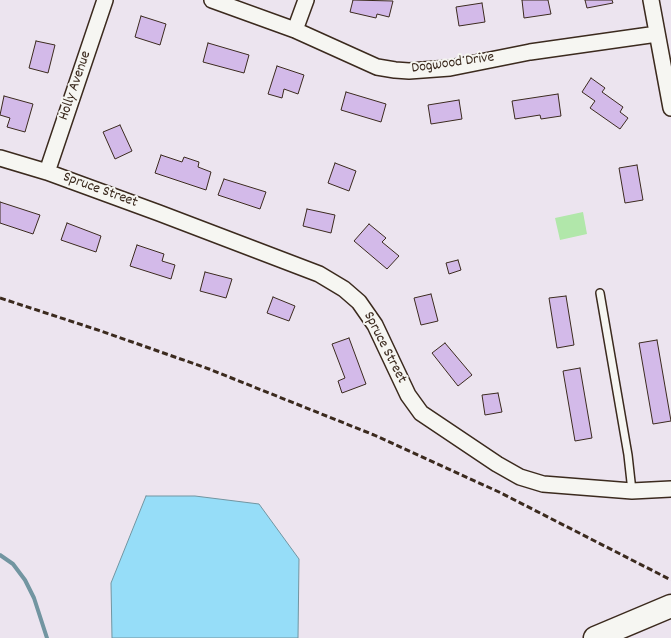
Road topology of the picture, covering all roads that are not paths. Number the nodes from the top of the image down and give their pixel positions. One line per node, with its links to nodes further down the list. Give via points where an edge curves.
1 (105, 0): 9 (street, Holly Avenue)
2 (212, 0): 5 (street, Dogwood Drive)
3 (306, 0): 5 (street)
4 (651, 0): 6 (street)
5 (295, 30): 6 (street, Dogwood Drive, via 377,67 410,71 450,68 530,52)
6 (657, 34): 7 (street)
7 (671, 108)
8 (0, 158): 9 (street, Spruce Street)
9 (47, 172): 12 (street, Spruce Street, via 319,274 344,289 359,302 375,325 408,395 421,413 520,478 543,484)
10 (600, 294): 12 (lane)
11 (671, 489): 12 (street, Spruce Street)
12 (632, 490)
13 (671, 606): 14 (highway)
14 (595, 638)

